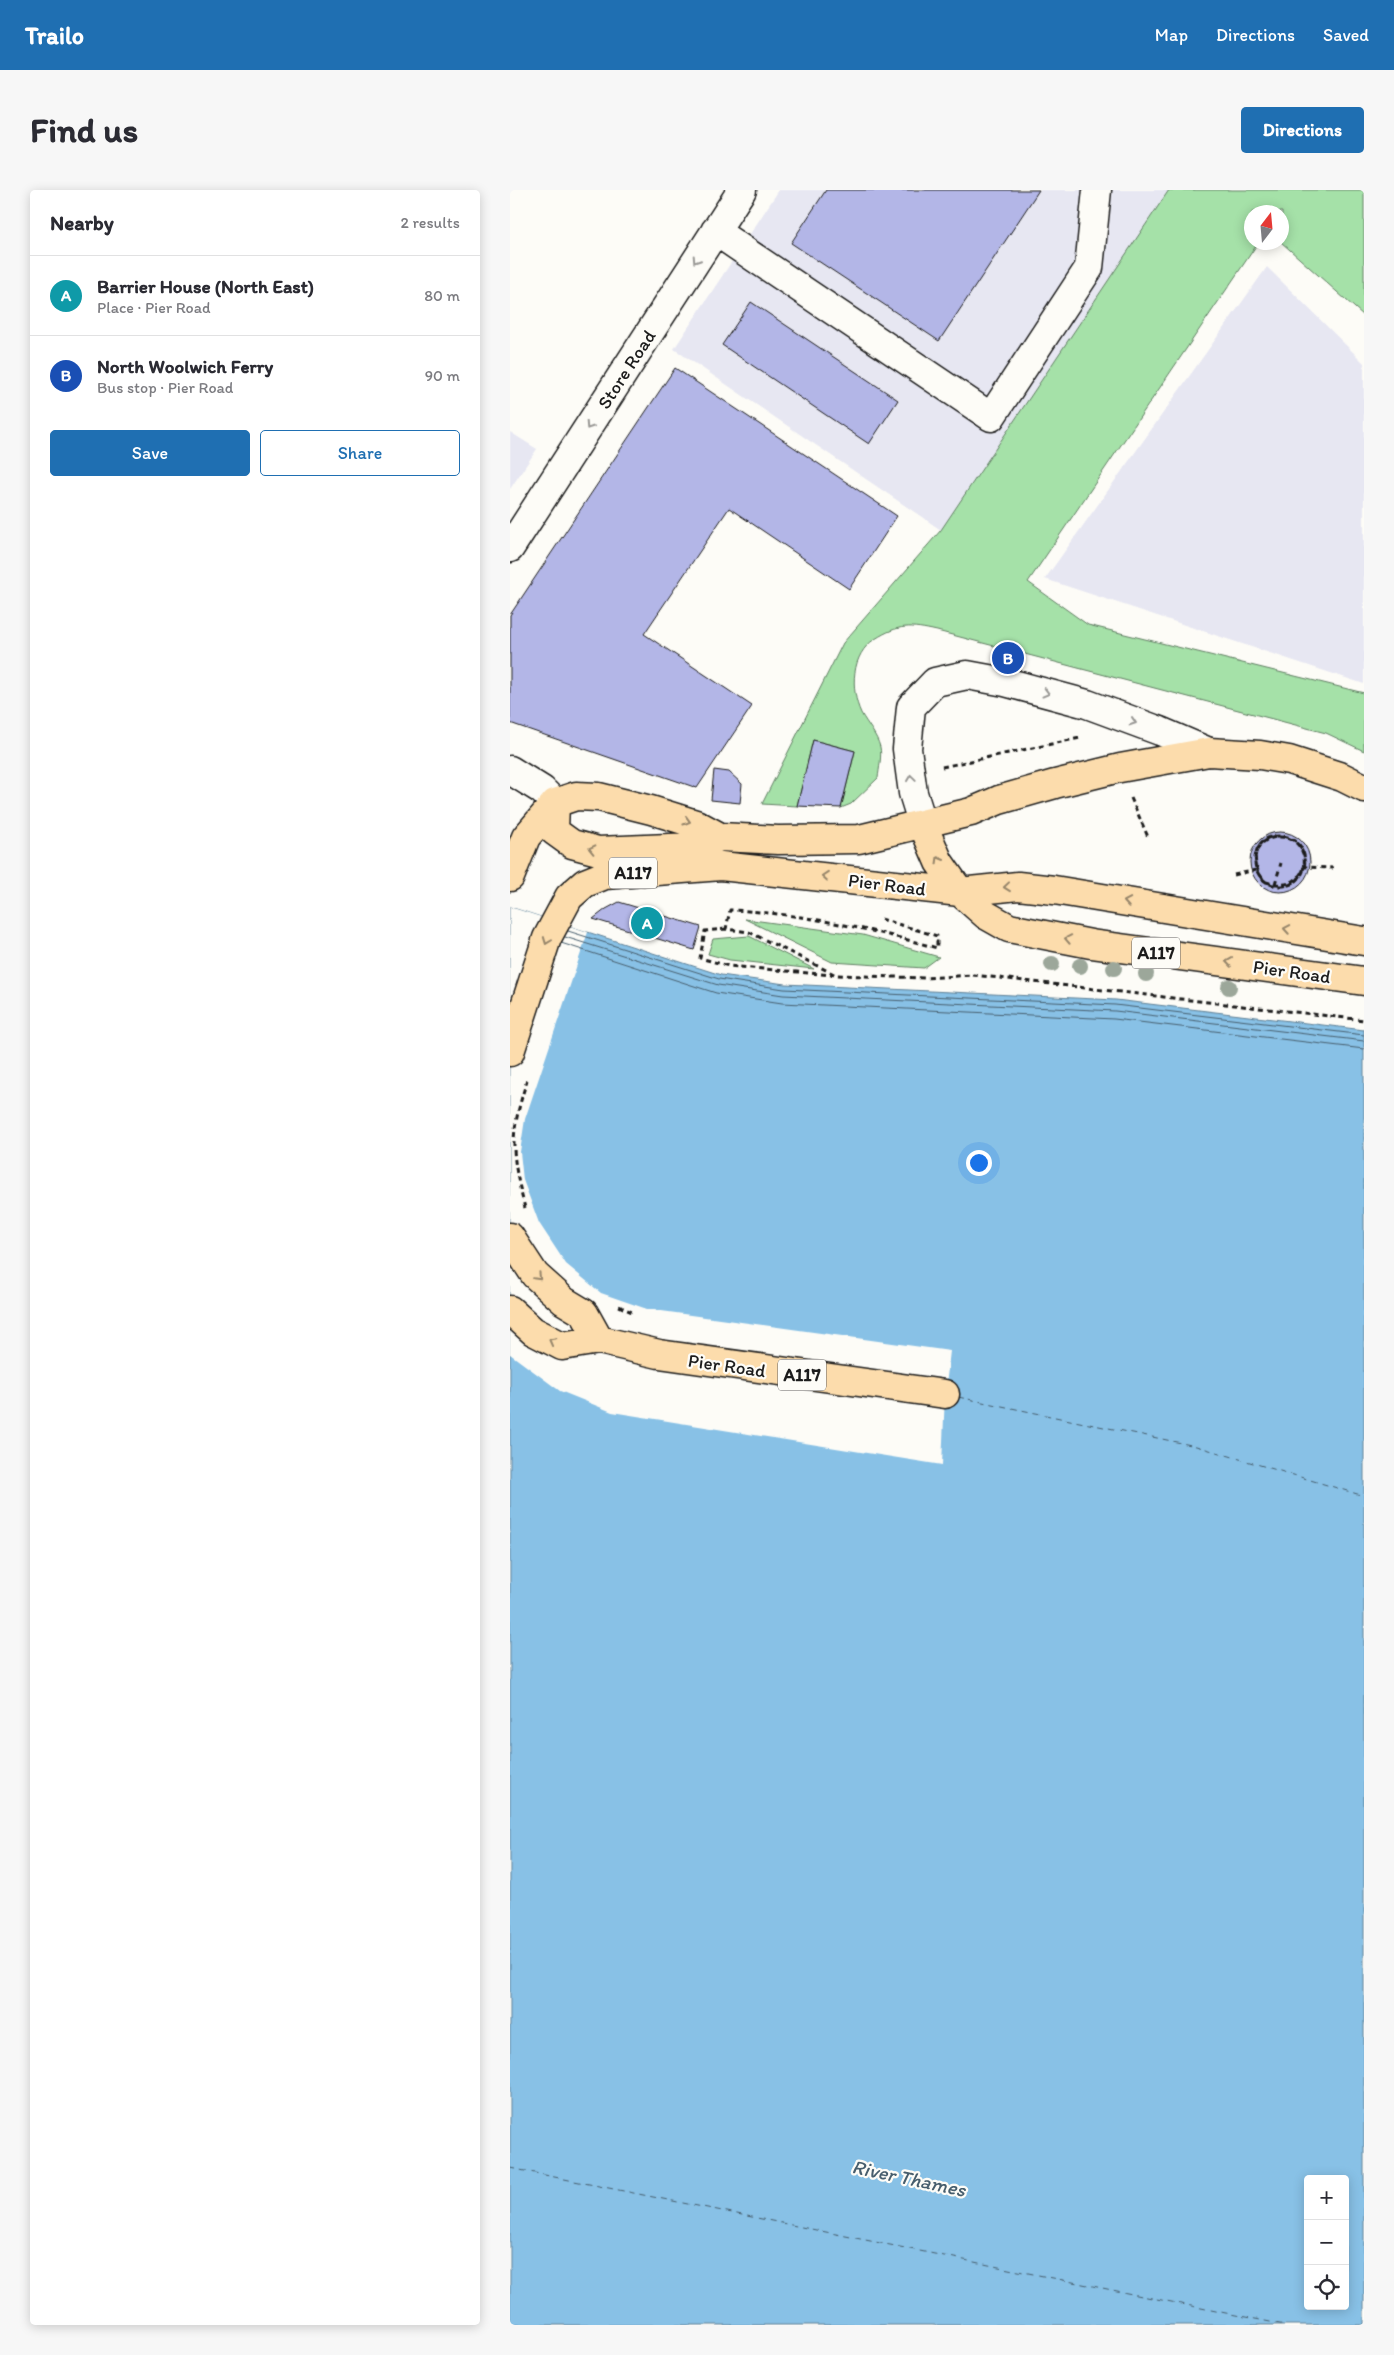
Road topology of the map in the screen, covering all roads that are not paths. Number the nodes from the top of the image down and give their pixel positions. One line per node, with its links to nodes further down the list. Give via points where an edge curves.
1 (742, 190): 3 (street, Store Road)
2 (1097, 190): 3 (street, via 1089,268 991,418)
3 (715, 232): 4 (street, Store Road, one-way to 4)
4 (510, 548)
5 (1209, 752): 7 (highway, via 1289,760 1342,776); 9 (highway, via 1055,784); 9 (street, one-way to 5, via 913,793 907,749 911,707 935,682 967,675 1005,682 1087,704)
6 (510, 770): 8 (street)
7 (1364, 788)
8 (556, 803): 10 (highway, one-way to 10, via 576,796 599,797 696,824); 10 (highway, one-way to 8, via 692,847 598,851 572,844 554,831); 11 (highway, via 526,837)
9 (923, 825): 10 (highway, via 859,840); 12 (highway, one-way to 9, via 939,862)
10 (720, 837)
11 (510, 877)
12 (960, 892): 13 (highway, one-way to 12, via 1054,890 1018,886); 14 (highway, Pier Road / A117, one-way to 12, via 1092,944 1011,928 986,915); 15 (highway, Pier Road / A117, one-way to 15, via 721,866 605,875 585,884 569,897 548,938)
13 (1364, 942)
14 (1364, 981)
15 (510, 1052)
16 (510, 1237): 18 (highway, one-way to 18, via 534,1275 564,1301 584,1313)
17 (510, 1310): 18 (highway, Pier Road / A117, one-way to 17, via 562,1346 533,1331)
18 (599, 1340): 19 (highway, Pier Road / A117, via 669,1356)
19 (945, 1394)

